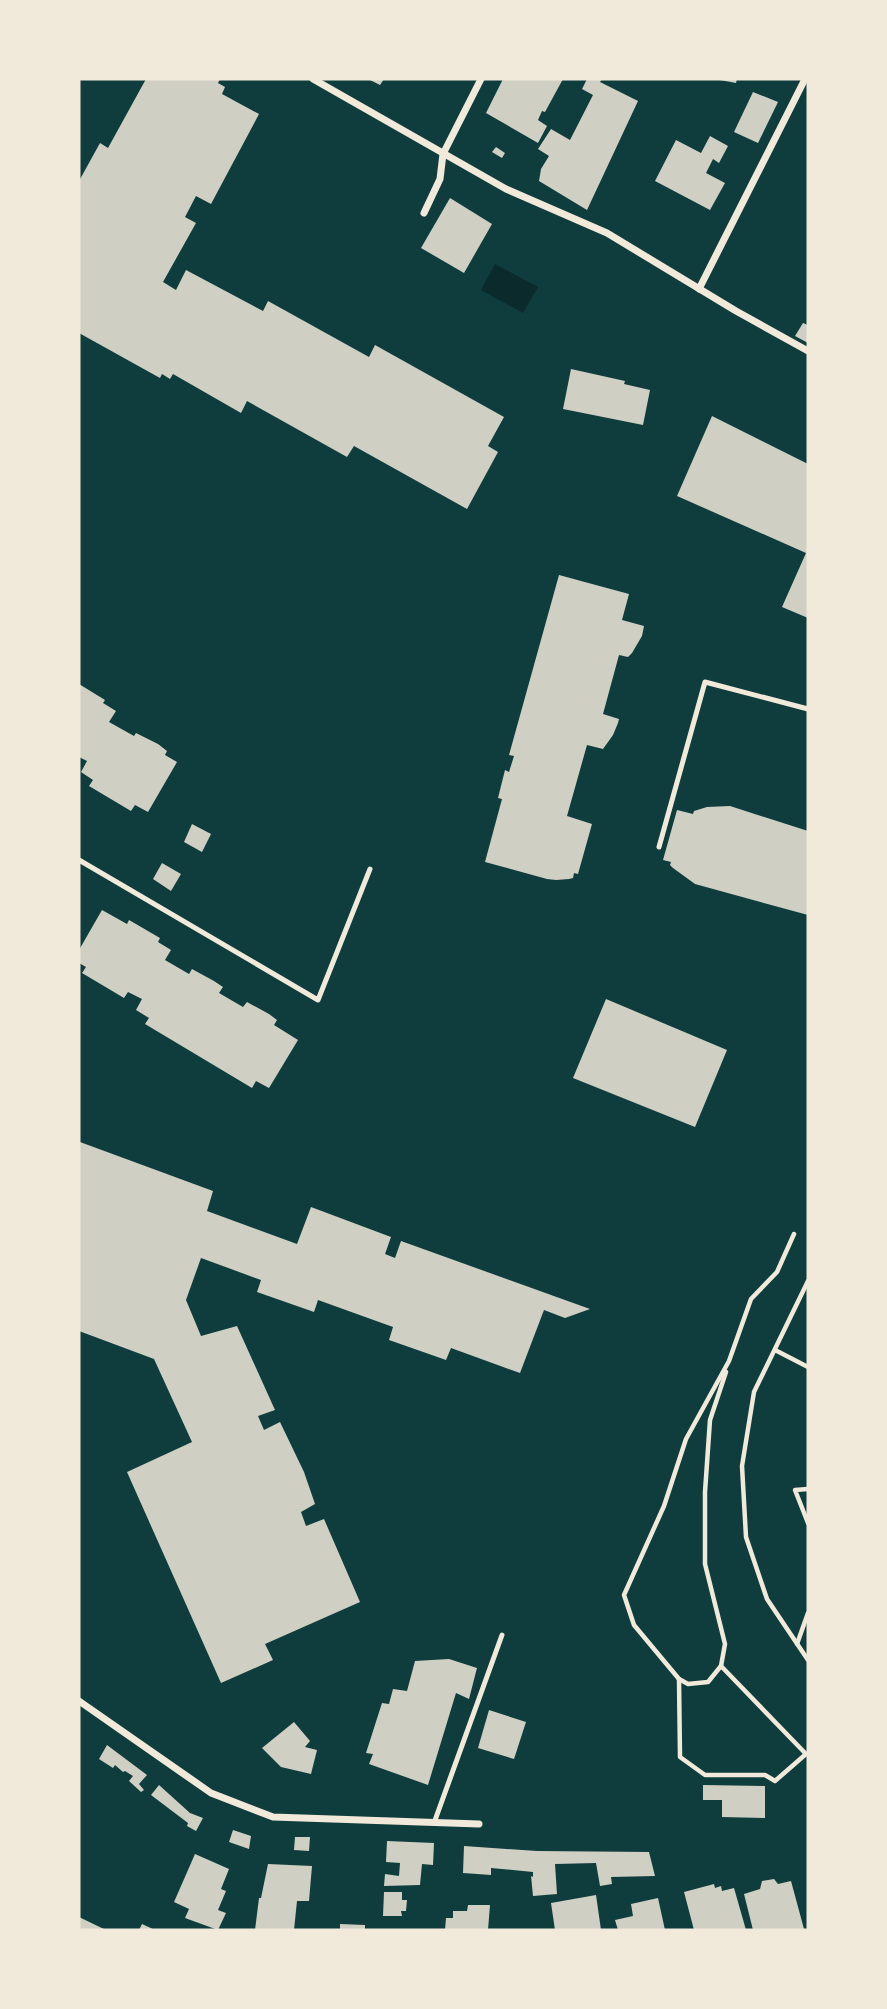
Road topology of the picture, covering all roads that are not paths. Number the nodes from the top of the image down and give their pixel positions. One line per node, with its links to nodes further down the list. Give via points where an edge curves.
1 (313, 79): 4 (street)
2 (481, 79): 4 (street)
3 (805, 79): 6 (street)
4 (443, 154): 5 (street, via 440,179); 6 (street, via 506,189 607,233)
5 (424, 213)
6 (699, 289): 7 (street)
7 (808, 351)
8 (808, 709): 9 (lane, via 705,682)
9 (659, 847)
10 (79, 860): 11 (lane, via 318,1000)
11 (370, 869)
12 (502, 1635): 14 (lane)
13 (79, 1701): 14 (street, via 211,1793 273,1817)
14 (434, 1823): 15 (street)
15 (479, 1824)

